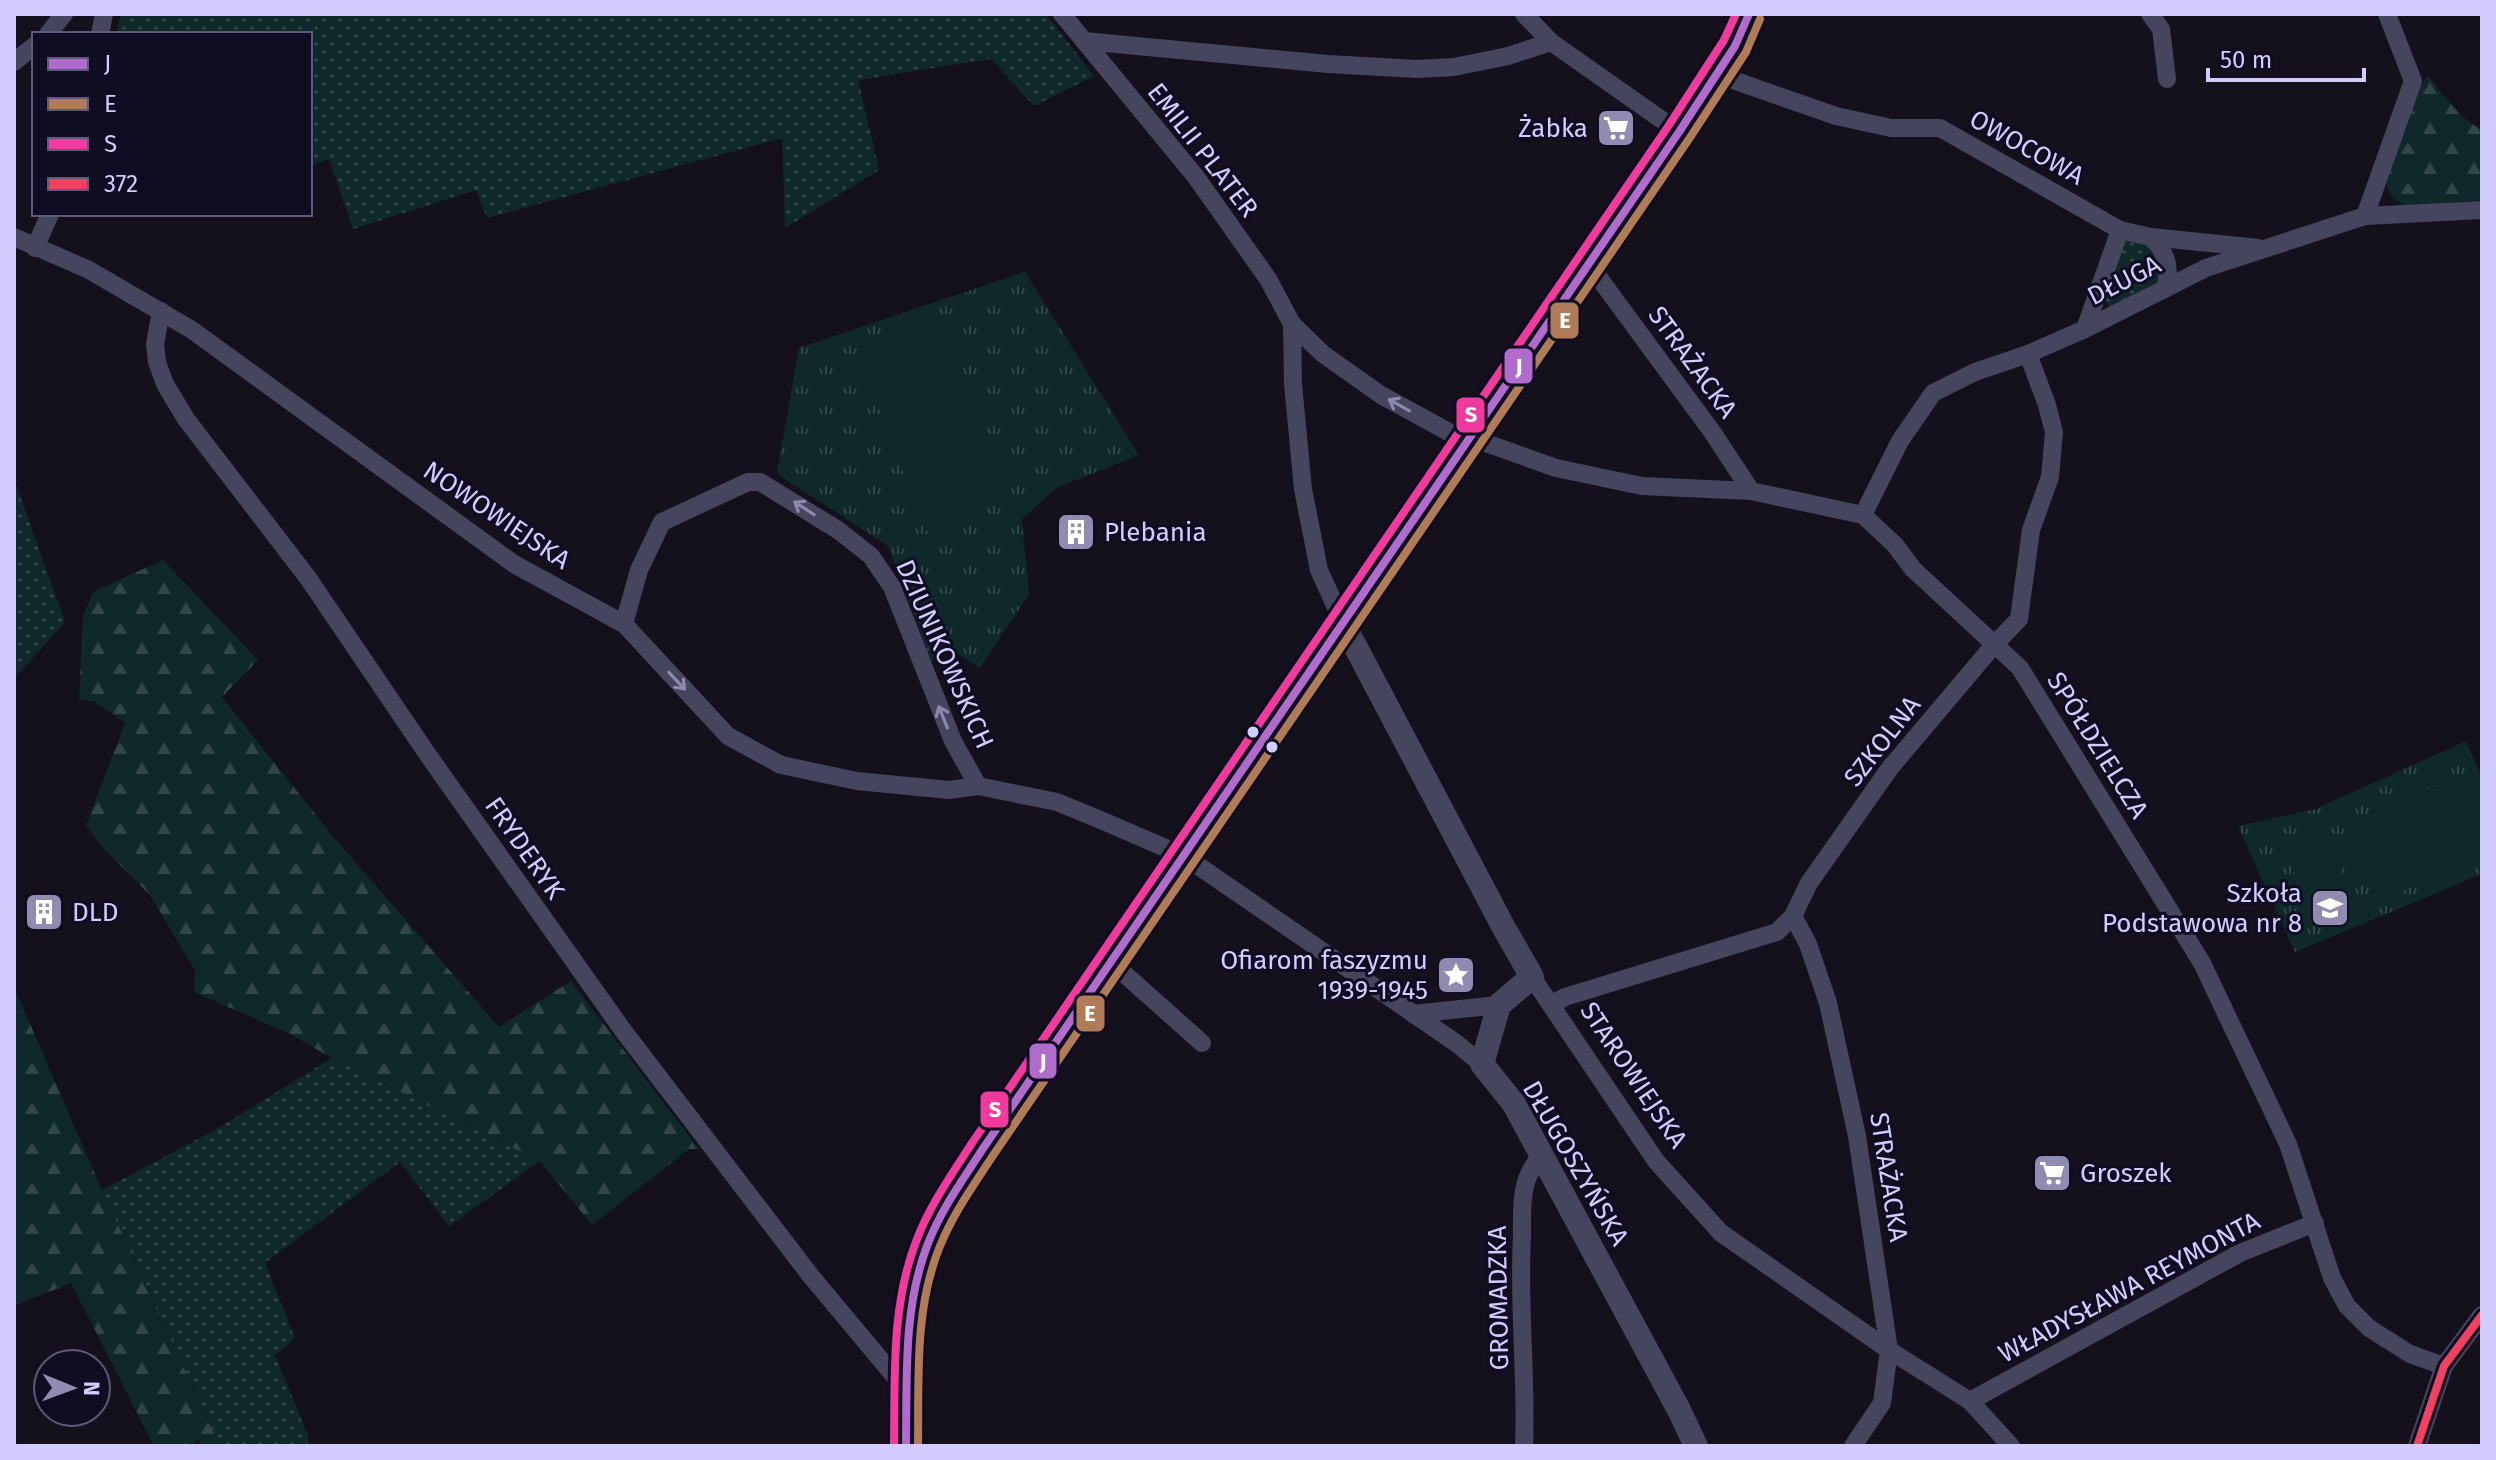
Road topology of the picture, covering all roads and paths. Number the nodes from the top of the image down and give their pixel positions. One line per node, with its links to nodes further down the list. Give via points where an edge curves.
1 (64, 14): 7 (street)
2 (1062, 14): 8 (street, EMILII PLATER)
3 (1524, 14): 9 (street)
4 (1749, 14): 12 (street)
5 (2150, 14): 13 (street, via 2161,29)
6 (2387, 14): 17 (street, via 2413,81)
7 (50, 32)
8 (1084, 41): 9 (street, via 1417,69 1454,67); 26 (street, EMILII PLATER, via 1196,177 1268,279)
9 (1551, 42): 14 (street)
10 (32, 48): 11 (street)
11 (14, 62)
12 (1719, 71): 14 (street); 18 (street, OWOCOWA, via 1836,116 1891,128 1940,128)
13 (2167, 79)
14 (1679, 132): 23 (street)
15 (2482, 210): 17 (street, DŁUGA)
16 (49, 216): 21 (street)
17 (2365, 216): 22 (street, DŁUGA)
18 (2120, 230): 20 (street, OWOCOWA); 27 (street)
19 (14, 237): 21 (street, NOWOWIEJSKA)
20 (2151, 237): 22 (street, OWOCOWA); 24 (street, via 2167,260)
21 (35, 248): 25 (street, NOWOWIEJSKA, via 89,270)
22 (2265, 249): 24 (street, DŁUGA, via 2206,268)
23 (1586, 268): 29 (street); 30 (street, STRAŻACKA, via 1599,278)
24 (2165, 289): 27 (street, DŁUGA)
25 (161, 311): 33 (street, NOWOWIEJSKA, via 514,564); 50 (street, FRYDERYK, via 157,362 186,419 308,578 622,1029 810,1275)
26 (1292, 324): 29 (street, EMILII PLATER, one-way to 26, via 1381,395 1323,354); 32 (street, EMILII PLATER, via 1303,489 1319,570)
27 (2085, 329): 28 (street, DŁUGA)
28 (2028, 354): 31 (street, DŁUGA, via 1933,393 1900,441); 34 (street, SZKOLNA, via 2054,432 2050,477 2031,530 2019,619)
29 (1469, 439): 30 (street, via 1556,468 1642,486); 32 (street)
30 (1751, 491): 31 (street)
31 (1863, 515): 34 (street, SPÓŁDZIELCZA)
32 (1343, 623): 36 (street); 39 (street, STAROWIEJSKA)
33 (624, 624): 35 (street, NOWOWIEJSKA, one-way to 35, via 728,736 781,765 857,781 949,790); 35 (street, DZIUNIKOWSKICH, one-way to 33, via 953,741 892,587 871,556 760,482 748,482 662,522 639,570)
34 (1993, 646): 37 (street, SZKOLNA, via 1890,768 1809,883); 46 (street, SPÓŁDZIELCZA, via 2020,668 2202,963 2288,1144)
35 (978, 786): 36 (street, NOWOWIEJSKA, via 1057,802)
36 (1184, 856): 38 (street); 42 (street, DŁUGOSZYŃSKA)
37 (1793, 916): 40 (street, via 1777,932); 48 (street, STRAŻACKA, via 1828,1003 1851,1107)
38 (1111, 962): 43 (street); 50 (street, via 982,1150 927,1246 914,1294)
39 (1532, 977): 40 (street, STAROWIEJSKA); 41 (street)
40 (1552, 1004): 48 (street, STAROWIEJSKA, via 1656,1161 1721,1233)
41 (1499, 1005): 42 (street); 44 (street)
42 (1413, 1014): 44 (street, DŁUGOSZYŃSKA)
43 (1202, 1043)
44 (1482, 1064): 45 (street, DŁUGOSZYŃSKA, via 1514,1104)
45 (1542, 1153): 53 (street, GROMADZKA, via 1524,1187); 54 (street, DŁUGOSZYŃSKA)
46 (2315, 1223): 49 (street, SPÓŁDZIELCZA, via 2347,1306 2369,1328 2410,1354); 51 (street, WŁADYSŁAWA REYMONTA, via 2240,1253)
47 (2482, 1315): 49 (street)
48 (1889, 1350): 51 (street, STAROWIEJSKA); 55 (street, STRAŻACKA, via 1882,1403)
49 (2444, 1366): 57 (street)
50 (907, 1387): 52 (street)
51 (1970, 1401): 56 (street, STAROWIEJSKA)
52 (906, 1446)
53 (1524, 1446)
54 (1696, 1446)
55 (1853, 1446)
56 (2011, 1446)
57 (2417, 1446)

